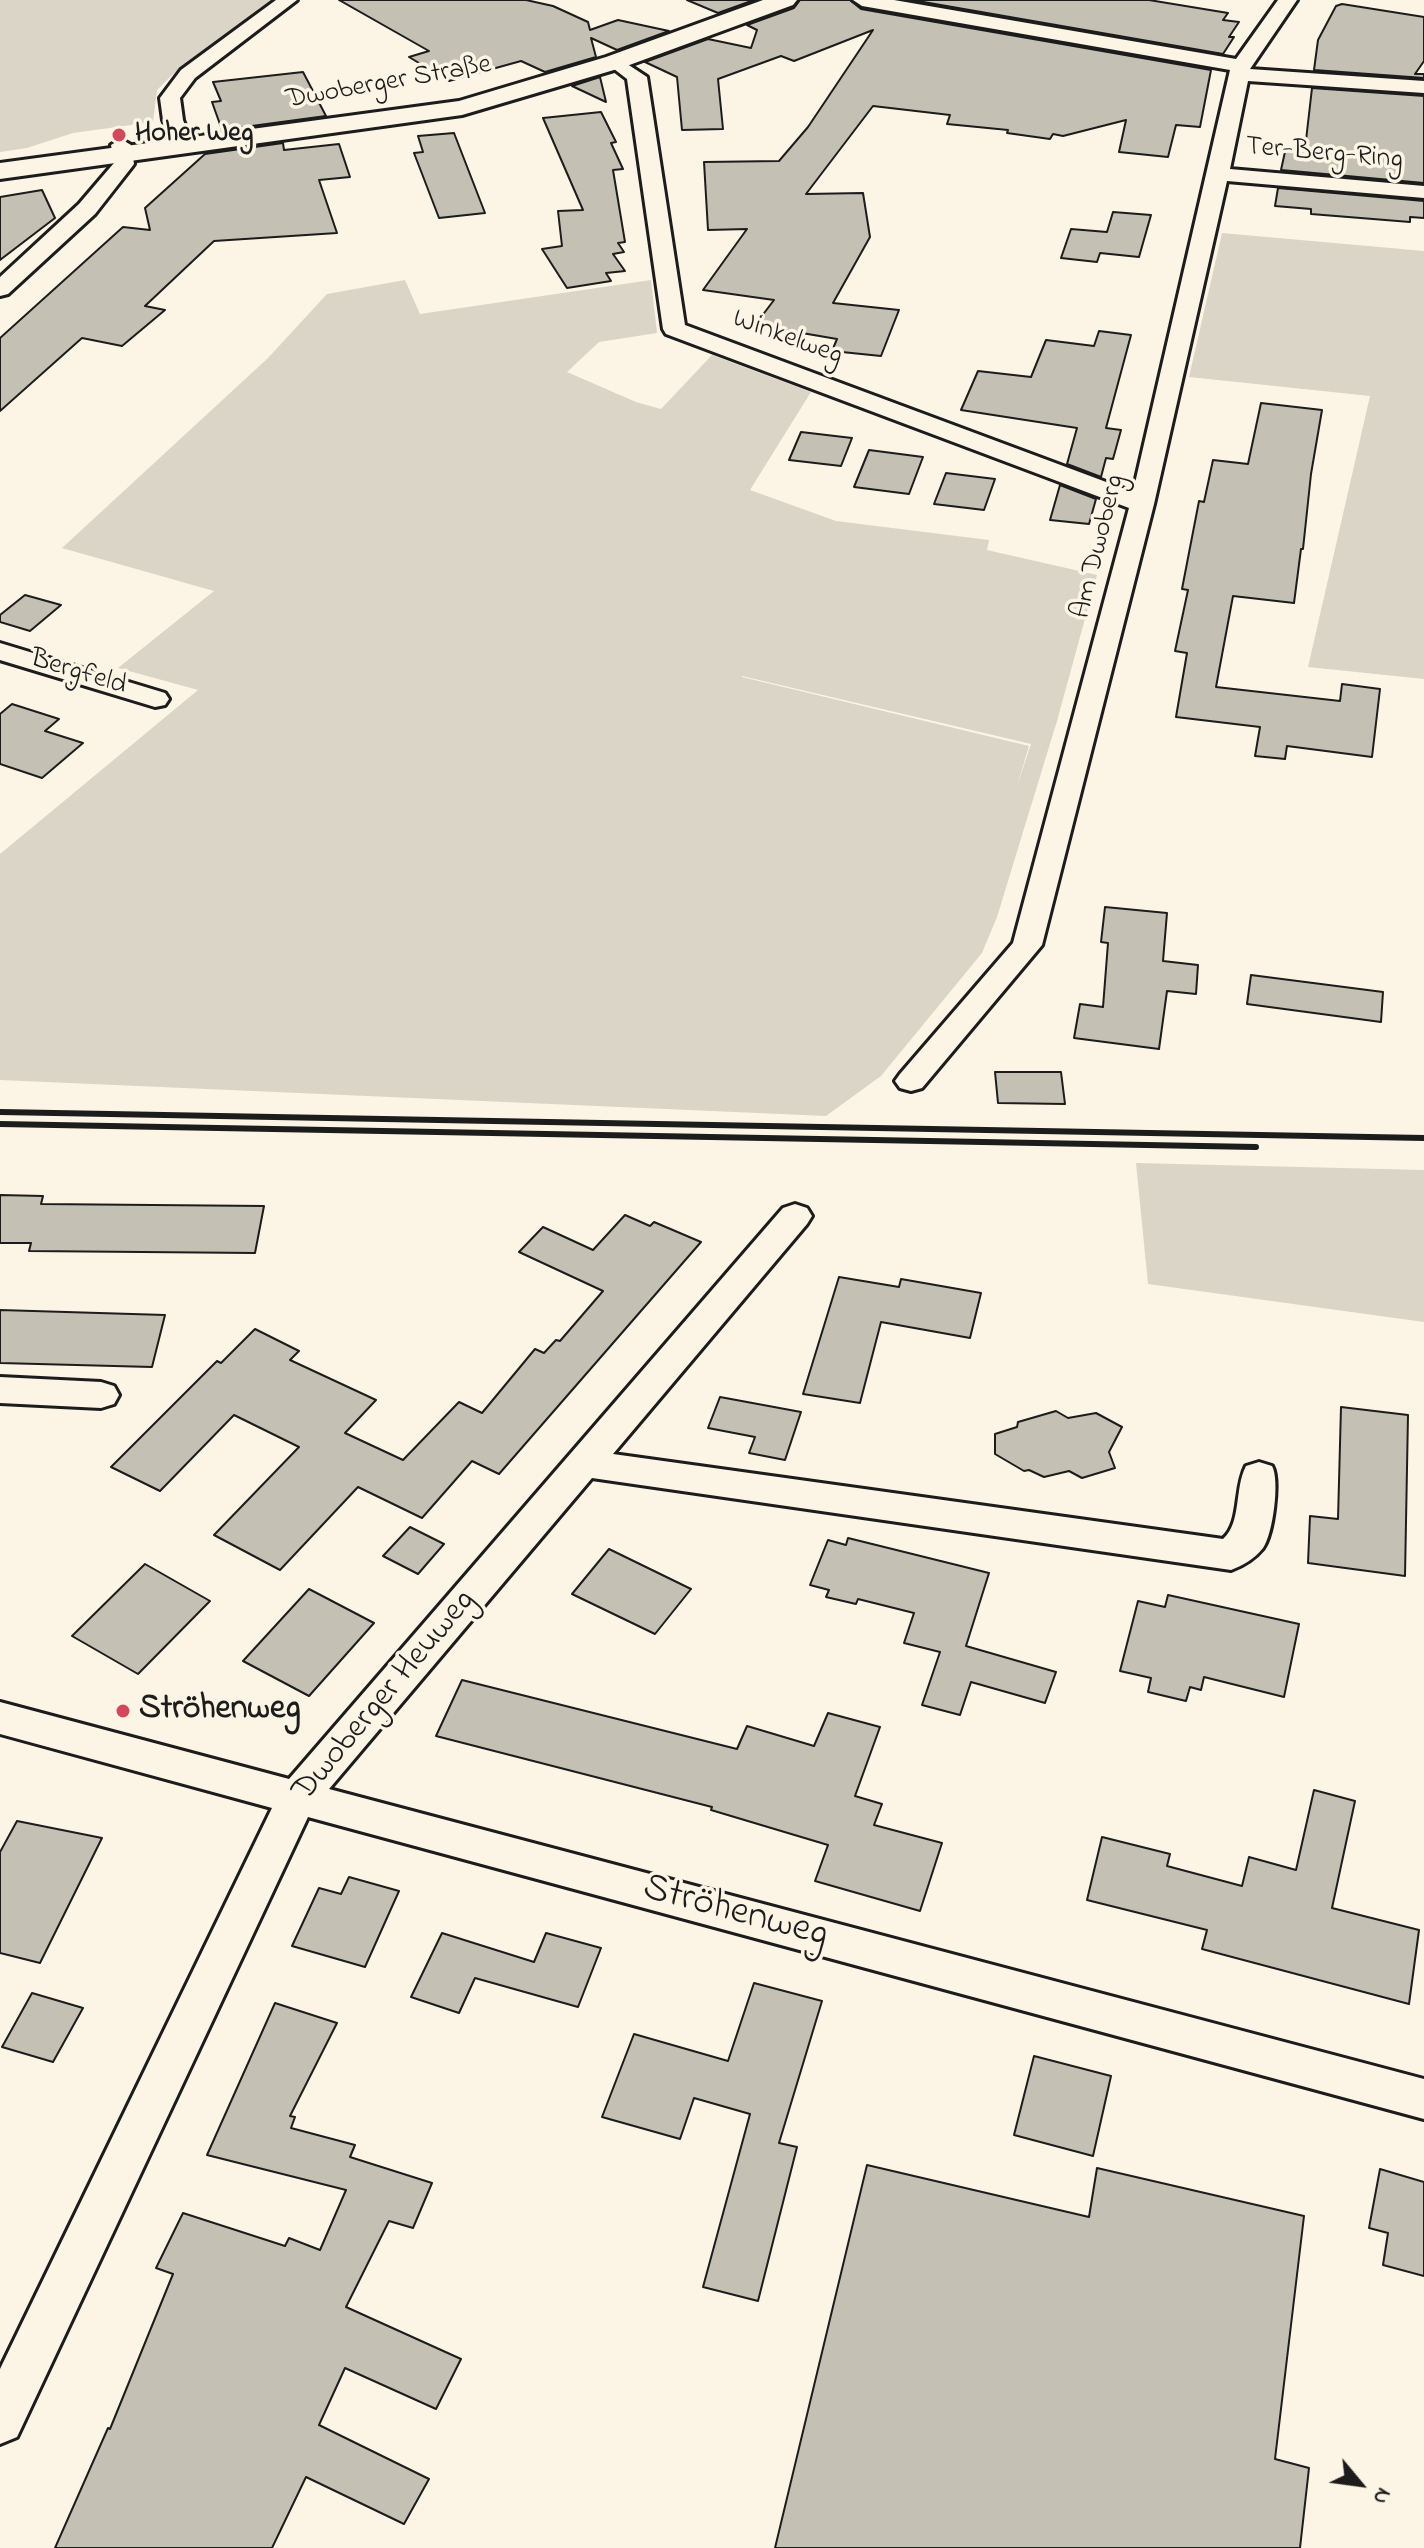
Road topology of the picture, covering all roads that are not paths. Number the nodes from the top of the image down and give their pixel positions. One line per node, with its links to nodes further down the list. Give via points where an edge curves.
1 (288, 0): 8 (street, via 188,74 170,98)
2 (785, 0): 5 (street, Dwoberger Straße)
3 (862, 0): 6 (street)
4 (1288, 0): 6 (street, Am Dwoberg)
5 (615, 62): 8 (street, Dwoberger Straße, via 451,110); 15 (street, Winkelweg, via 637,77 674,329)
6 (1240, 70): 7 (street); 12 (street, Am Dwoberg)
7 (1424, 87)
8 (181, 142): 9 (street, Dwoberger Straße)
9 (123, 149): 10 (street, Dwoberger Straße); 11 (street, Dwoberger Straße); 14 (street, via 124,164 87,209)
10 (0, 161)
11 (0, 171)
12 (1219, 174): 13 (street, Ter-Berg-Ring); 15 (street, Am Dwoberg)
13 (1424, 192)
14 (0, 289)
15 (1142, 504): 18 (street, Am Dwoberg, via 1027,945)
16 (6, 659): 17 (street, Bergfeld)
17 (155, 699)
18 (911, 1081)
19 (795, 1216): 22 (street, Dwoberger Heuweg)
20 (0, 1390): 21 (street)
21 (101, 1395)
22 (582, 1463): 23 (street, via 1231,1555 1250,1537); 25 (street, Dwoberger Heuweg)
23 (1259, 1476)
24 (0, 1718): 25 (street, Ströhenweg)
25 (297, 1798): 26 (street, Ströhenweg); 27 (street, Dwoberger Heuweg)
26 (1424, 2099)
27 (0, 2420)

